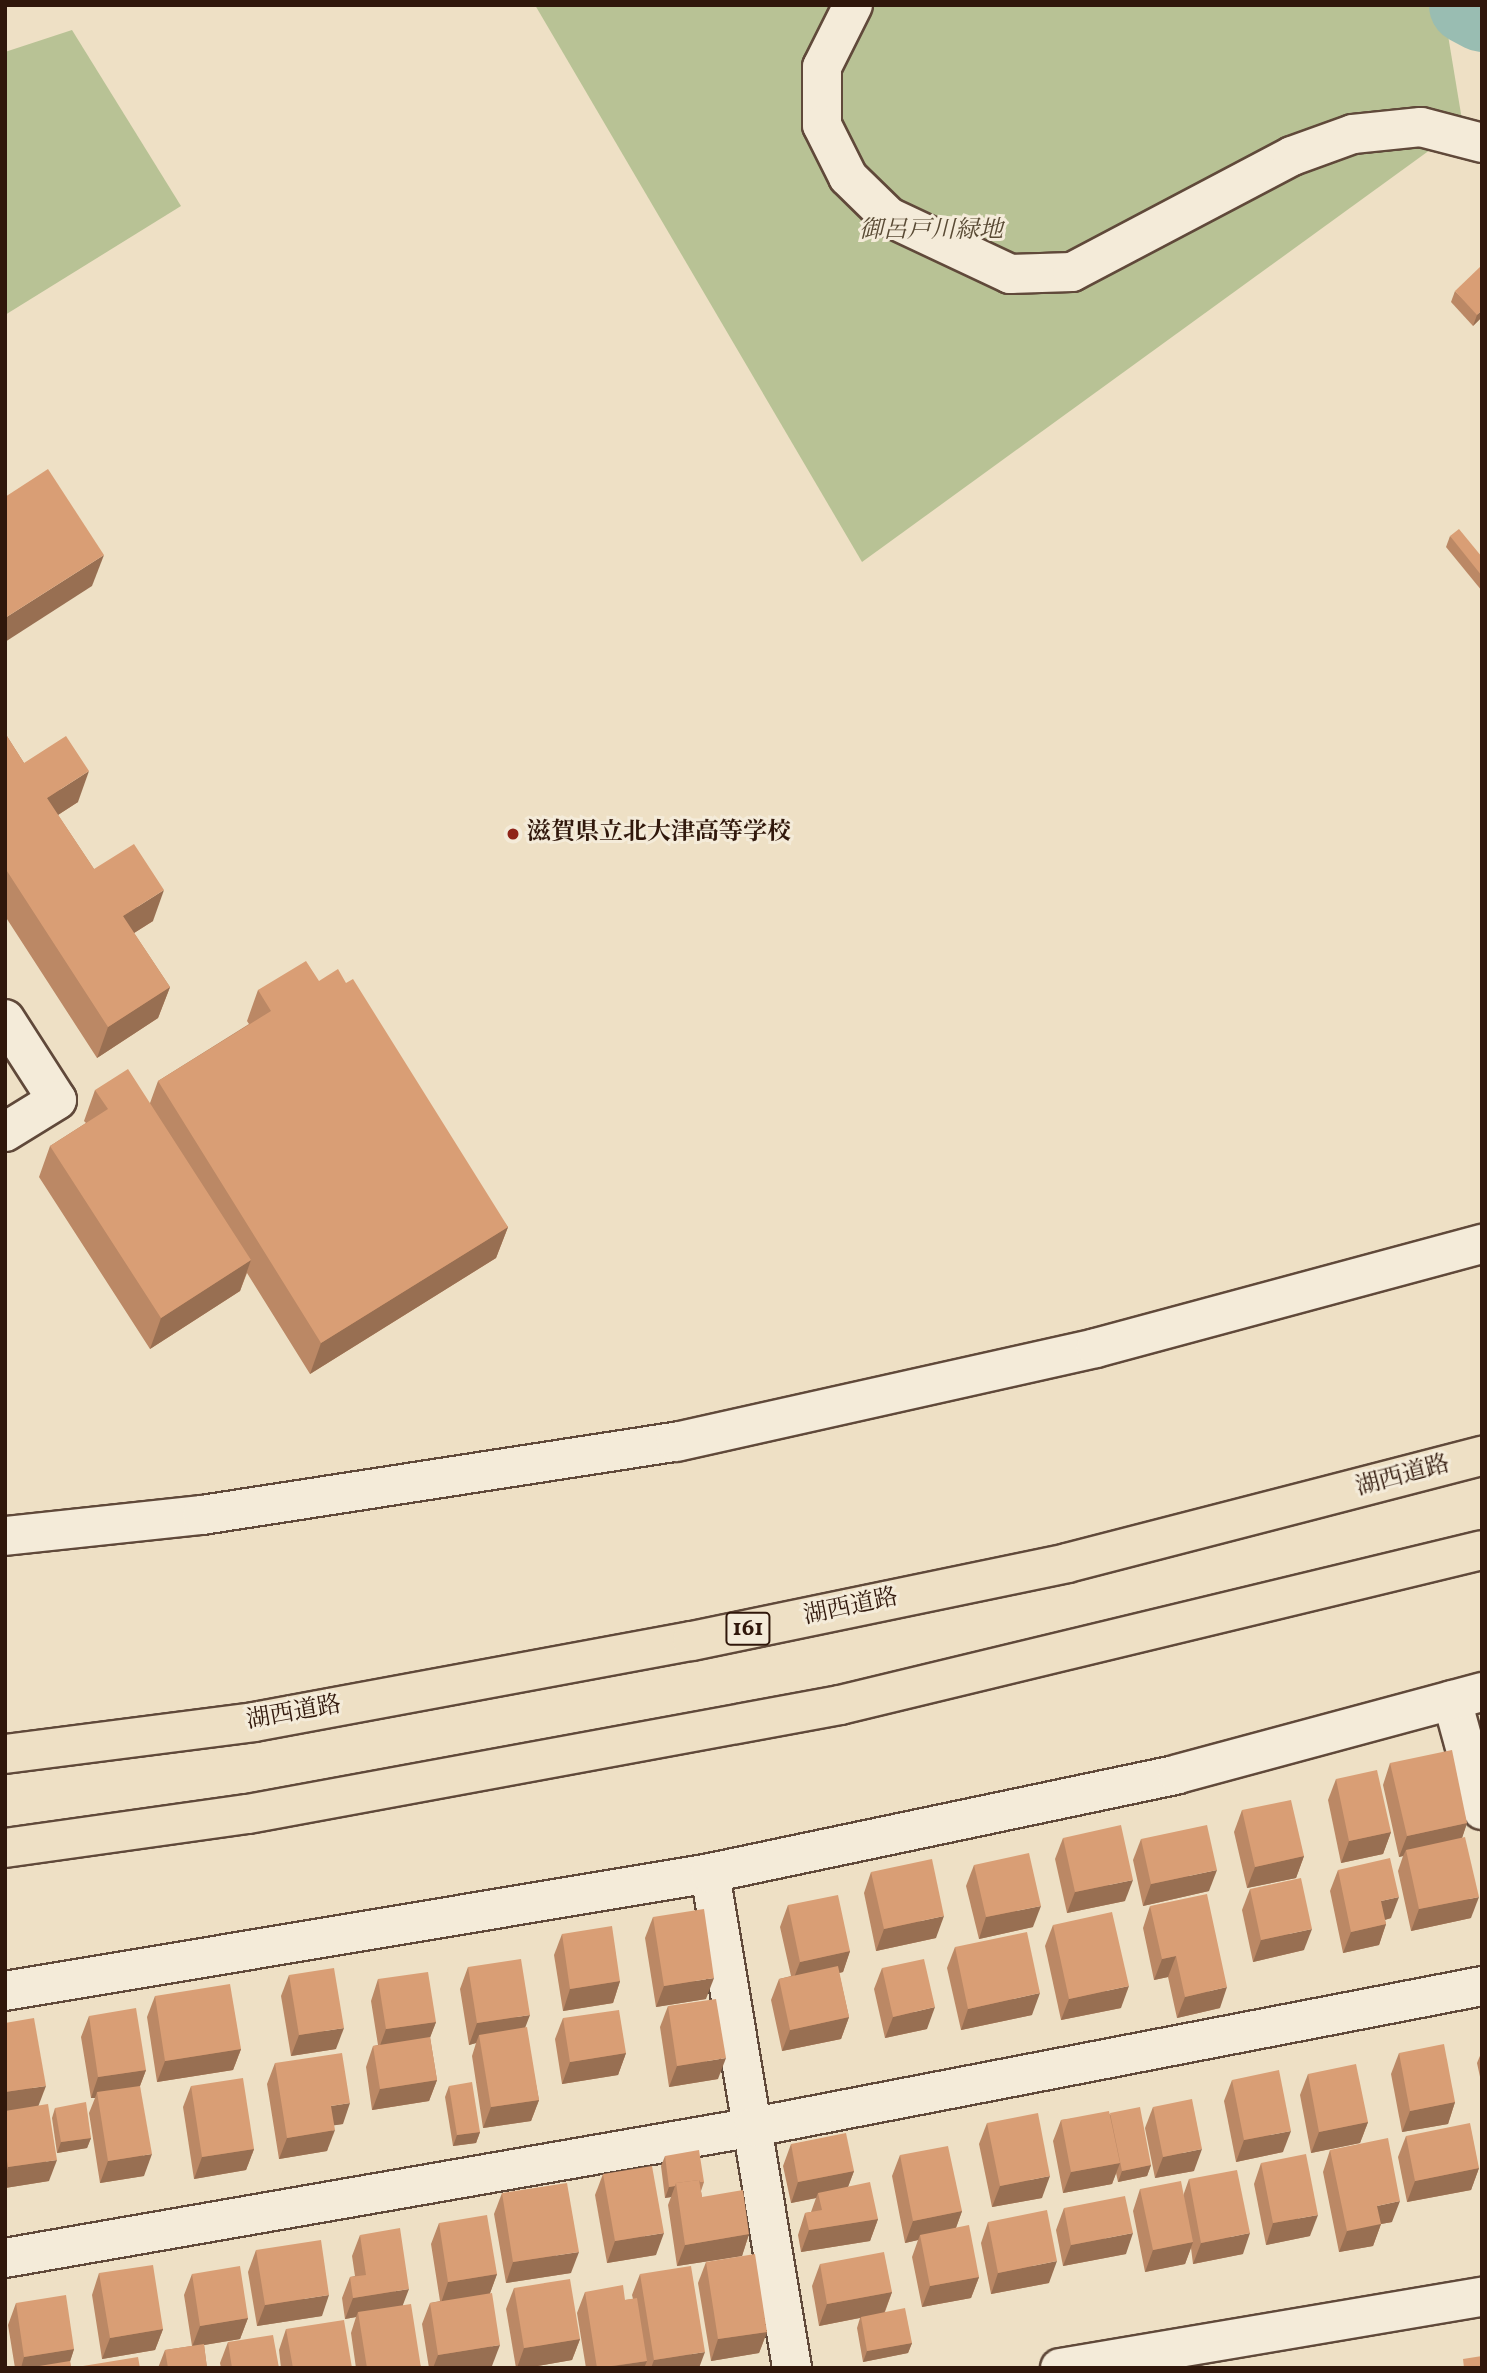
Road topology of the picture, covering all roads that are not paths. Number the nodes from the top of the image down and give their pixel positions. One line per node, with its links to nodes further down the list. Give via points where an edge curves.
1 (853, 5): 2 (street, via 822,67 822,125 848,177 890,217 1010,274 1073,272 1292,156 1353,134 1421,127)
2 (1482, 143)
3 (5, 1018): 4 (street, via 57,1100)
4 (5, 1132)
5 (1482, 1244): 7 (street, via 1097,1348 676,1442 202,1515)
6 (1482, 1456): 10 (highway, 湖西道路 / 161, via 1067,1563 692,1641 254,1722)
7 (5, 1536)
8 (1482, 1550): 12 (highway, via 840,1705 248,1814)
9 (1467, 1696): 11 (street); 13 (street, via 1178,1774)
10 (5, 1754)
11 (1482, 1810)
12 (5, 1848)
13 (710, 1873): 15 (street); 16 (street)
14 (1482, 1986): 16 (street)
15 (5, 1991)
16 (754, 2127): 17 (street); 19 (street)
17 (5, 2258)
18 (1482, 2297): 20 (street)
19 (792, 2368)
20 (1060, 2368)

